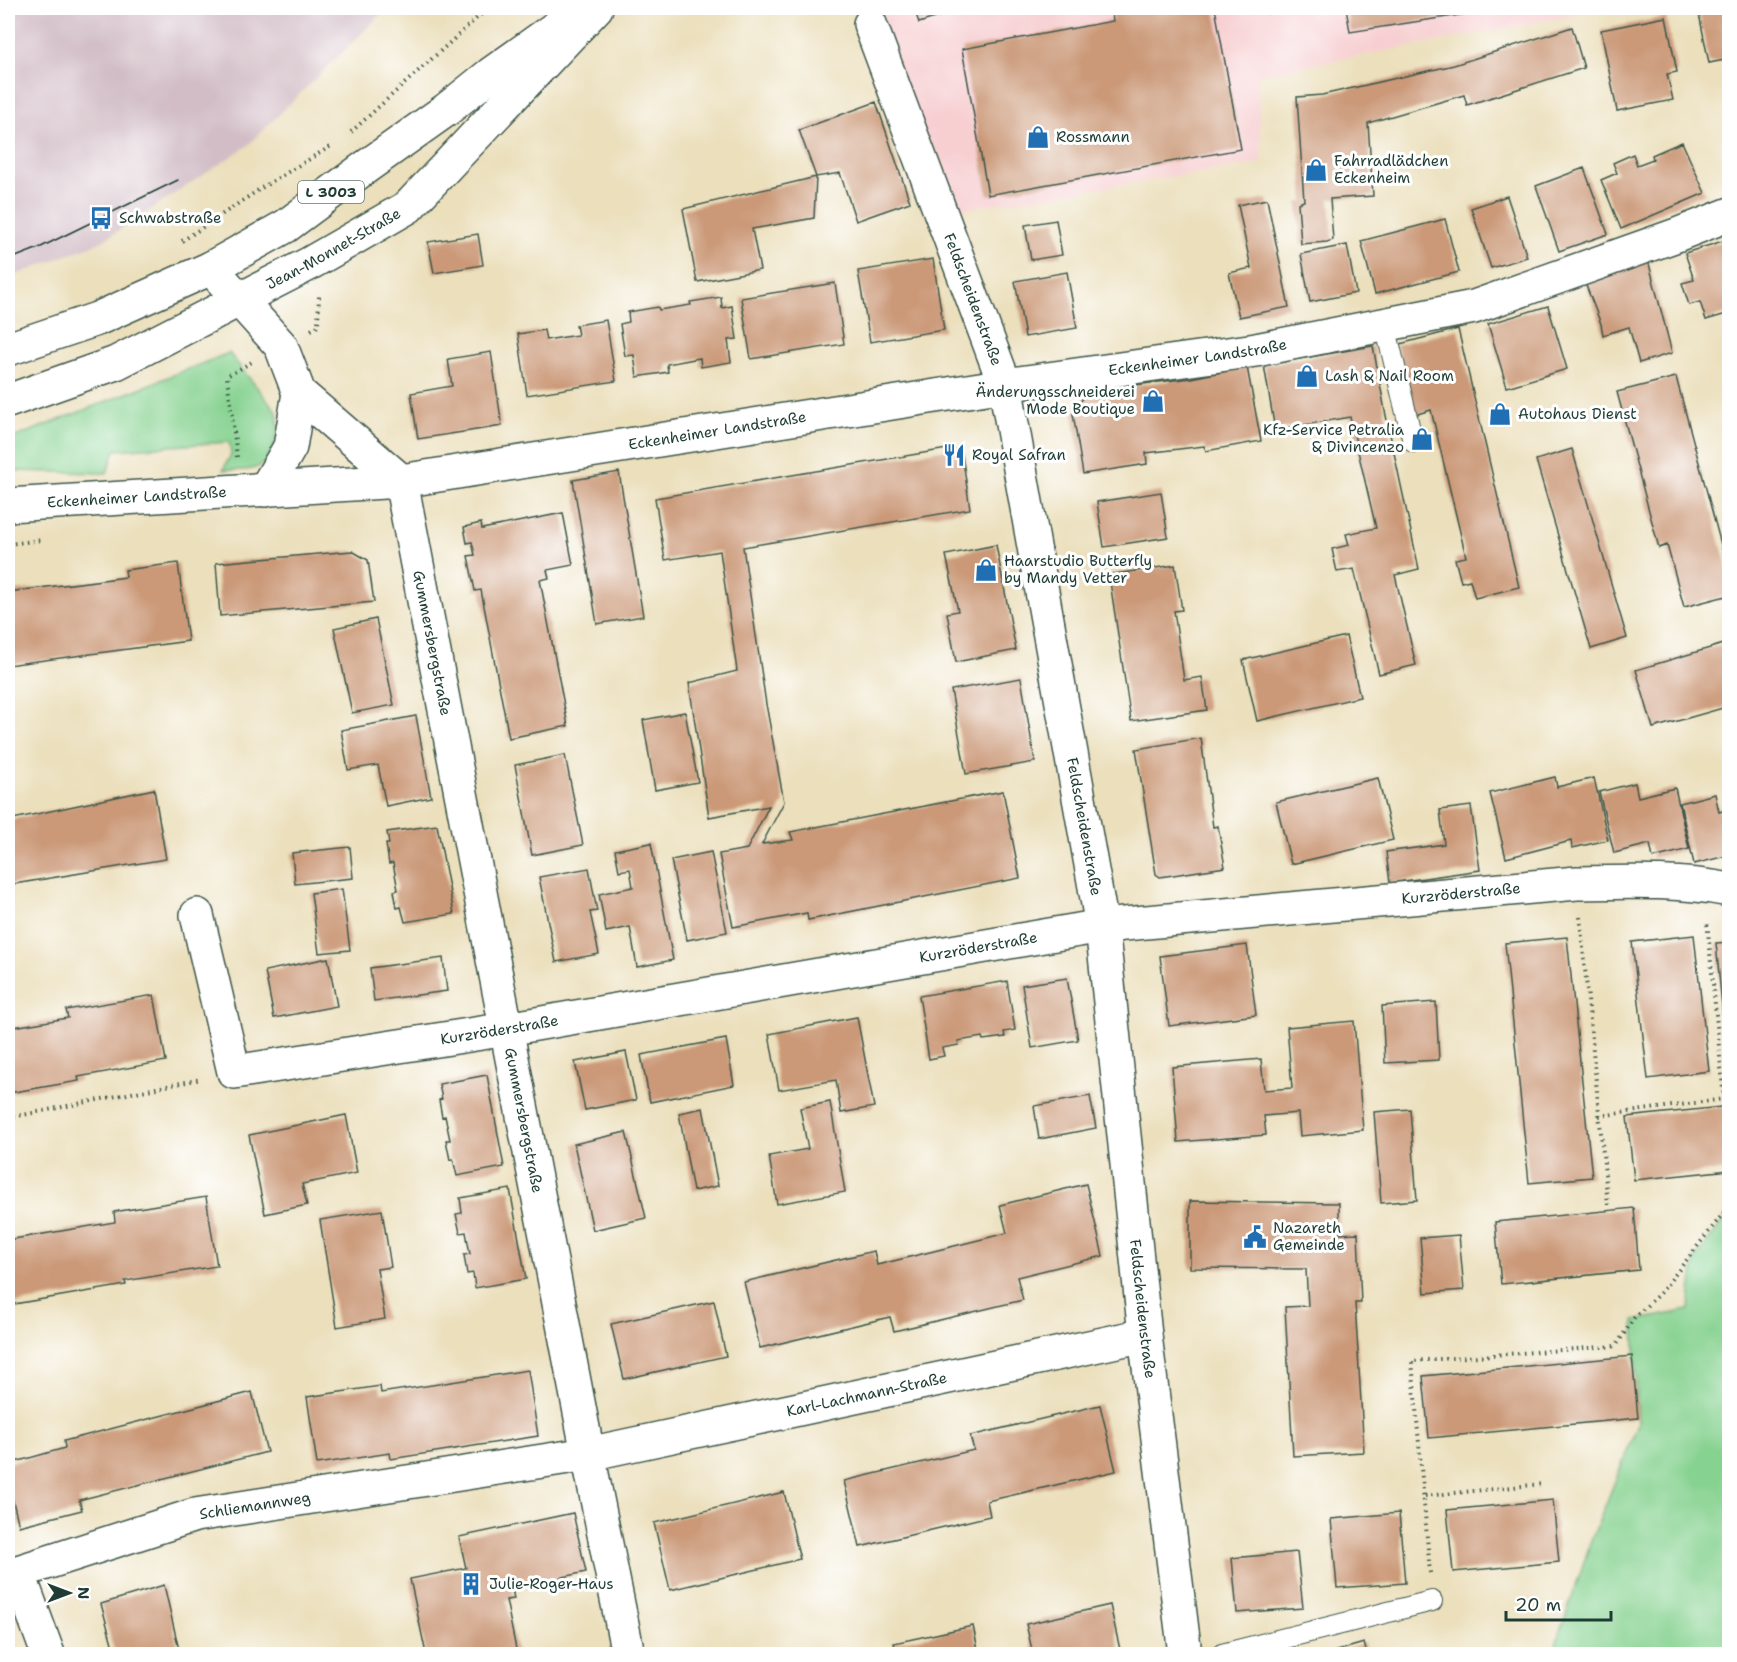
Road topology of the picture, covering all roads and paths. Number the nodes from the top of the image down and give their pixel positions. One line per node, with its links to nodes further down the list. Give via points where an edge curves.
1 (488, 8): 7 (path)
2 (584, 8): 11 (street, L 3003, via 286,226)
3 (596, 8): 13 (street, Jean-Monnet-Straße, via 408,207)
4 (1273, 8): 5 (path)
5 (1265, 13)
6 (870, 24): 18 (street, Feldscheidenstraße)
7 (344, 139)
8 (333, 145): 9 (path)
9 (263, 187)
10 (1730, 214): 14 (street, Eckenheimer Landstraße, via 1474,307)
11 (211, 268): 13 (street); 16 (street, L 3003, via 97,319)
12 (319, 289): 15 (path)
13 (241, 300): 19 (street, via 281,346); 20 (street, Jean-Monnet-Straße, via 116,363)
14 (1385, 324): 18 (street, Eckenheimer Landstraße, via 1256,350); 21 (lane)
15 (318, 326)
16 (8, 349)
17 (227, 376): 22 (path)
18 (1005, 385): 23 (street, Eckenheimer Landstraße); 29 (street, Feldscheidenstraße)
19 (299, 393): 23 (street); 24 (street, via 290,447)
20 (8, 401)
21 (1413, 442)
22 (237, 457)
23 (401, 481): 24 (street, Eckenheimer Landstraße); 30 (street, Gummersbergstraße)
24 (265, 489): 25 (street, Eckenheimer Landstraße)
25 (8, 505)
26 (1577, 883): 27 (street, Kurzröderstraße); 29 (street, Kurzröderstraße); 32 (path)
27 (1716, 887): 32 (path, via 1724,1100)
28 (197, 915): 31 (street)
29 (1102, 926): 30 (street, Kurzröderstraße); 36 (street, Feldscheidenstraße)
30 (507, 1029): 31 (street, Kurzröderstraße); 37 (street, Gummersbergstraße)
31 (234, 1072): 33 (path)
32 (1599, 1116): 34 (path)
33 (8, 1118)
34 (1608, 1205)
35 (1730, 1205): 39 (path, via 1662,1291 1634,1318 1616,1346 1412,1361)
36 (1145, 1335): 37 (street, Karl-Lachmann-Straße); 43 (street, Feldscheidenstraße)
37 (588, 1454): 41 (street, Schliemannweg, via 195,1515 18,1572); 42 (street, Gummersbergstraße)
38 (1542, 1484): 39 (path)
39 (1425, 1496): 40 (path)
40 (1432, 1601): 44 (lane)
41 (48, 1654)
42 (628, 1654)
43 (1185, 1654)
44 (1222, 1654)

